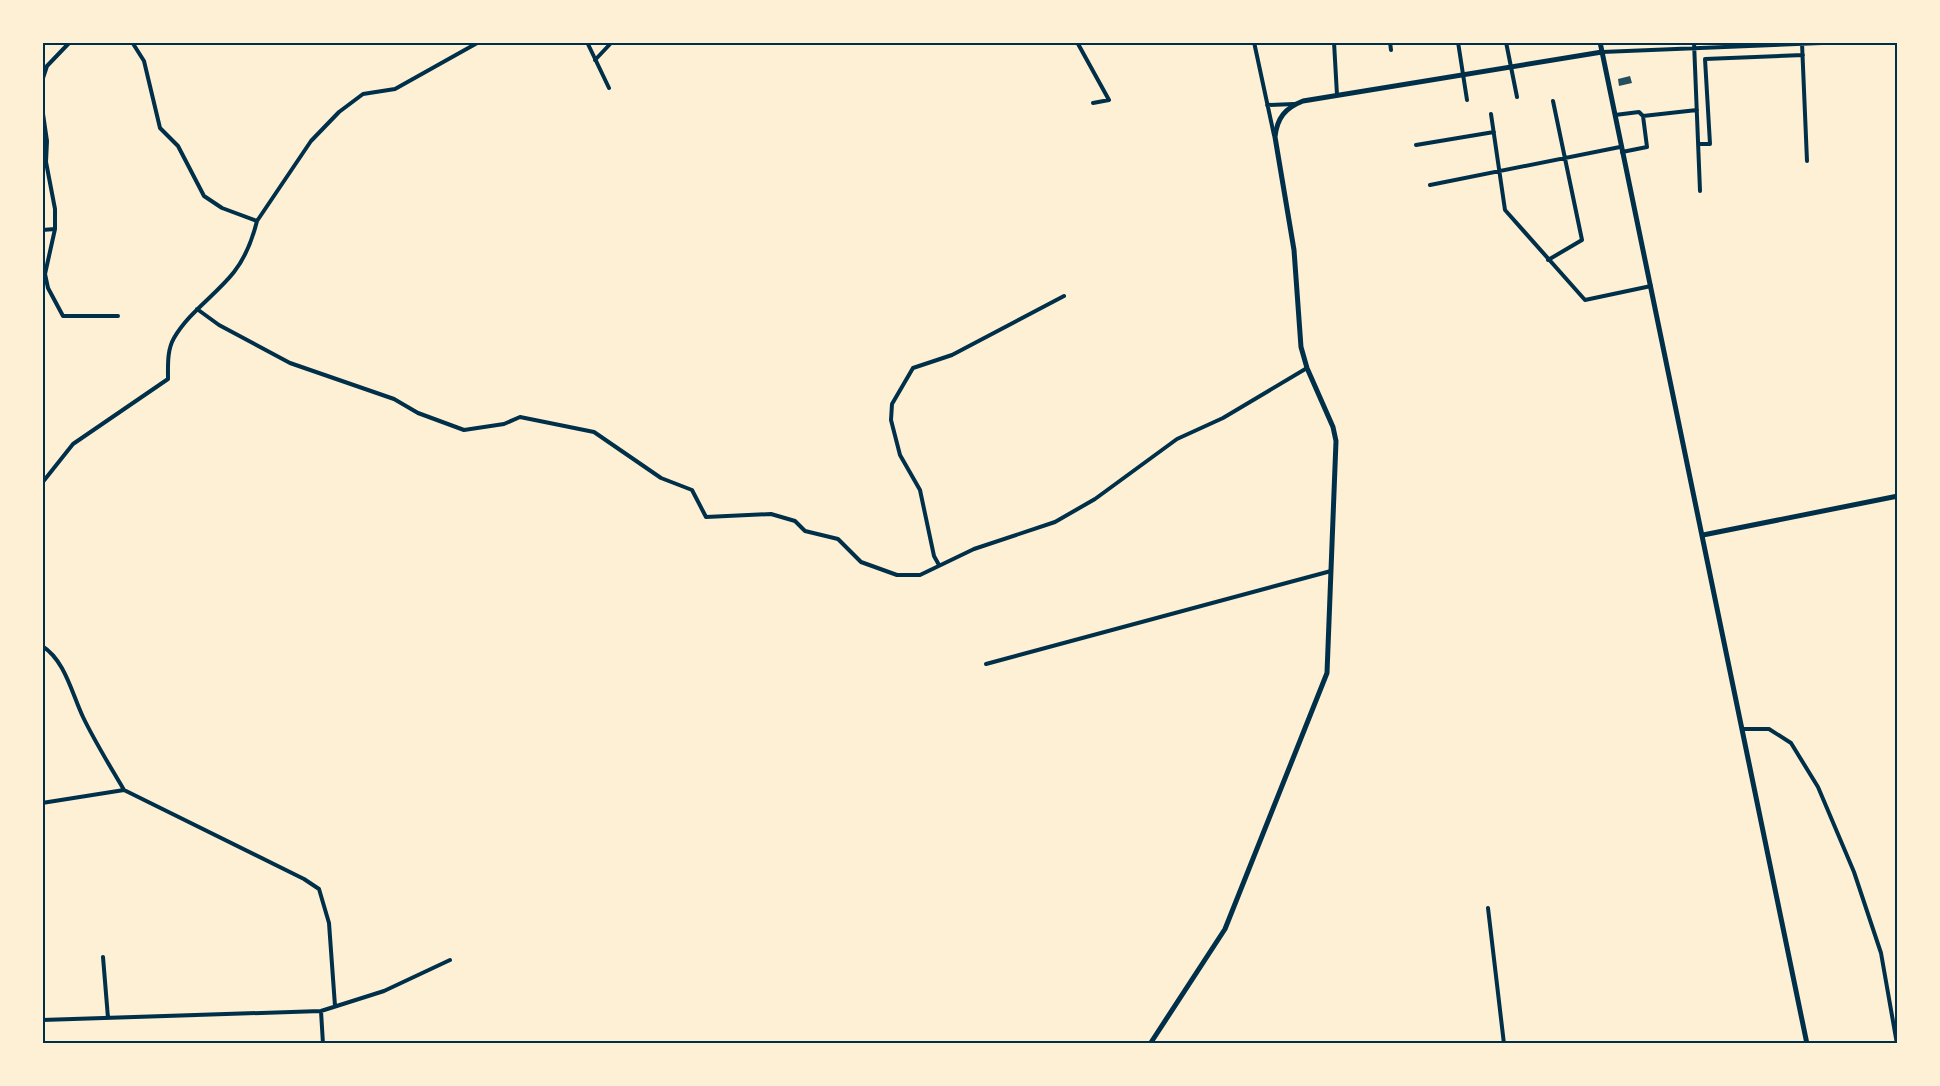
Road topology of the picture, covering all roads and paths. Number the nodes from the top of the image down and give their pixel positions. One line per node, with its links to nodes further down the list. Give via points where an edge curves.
1 (70, 42): 23 (street, via 47,66)
2 (132, 42): 48 (street, via 144,62 160,128 178,146 204,196 222,208)
3 (479, 42): 48 (street, via 395,89 363,94 339,112 311,141)
4 (587, 42): 20 (street)
5 (612, 42): 20 (street)
6 (1077, 42): 29 (street, via 1108,100)
7 (1254, 42): 31 (street)
8 (1334, 42): 25 (street)
9 (1390, 42): 17 (street)
10 (1458, 42): 22 (street)
11 (1506, 42): 21 (street)
12 (1600, 42): 18 (street)
13 (1694, 42): 16 (street)
14 (1848, 42): 15 (street)
15 (1802, 43): 16 (street); 19 (street)
16 (1694, 49): 18 (street); 33 (street)
17 (1391, 50)
18 (1602, 52): 21 (street); 35 (street)
19 (1803, 55): 39 (street, via 1705,59 1710,144); 43 (street)
20 (595, 60): 24 (street)
21 (1512, 68): 22 (street); 26 (street)
22 (1464, 76): 25 (street); 27 (street)
23 (42, 81)
24 (609, 88)
25 (1337, 96): 30 (street)
26 (1517, 97)
27 (1467, 100)
28 (1553, 101): 42 (street)
29 (1093, 103)
30 (1295, 104): 31 (street); 38 (street, via 1279,119)
31 (1267, 105): 38 (street)
32 (42, 107): 44 (street, via 47,141)
33 (1696, 110): 36 (street); 39 (street)
34 (1491, 114): 37 (street)
35 (1614, 115): 36 (street, via 1639,112); 41 (street)
36 (1643, 116): 41 (street, via 1647,147)
37 (1494, 132): 40 (street); 45 (street)
38 (1275, 137): 56 (street, via 1294,250)
39 (1698, 144): 47 (street)
40 (1416, 145)
41 (1621, 149): 42 (street); 52 (street)
42 (1565, 157): 45 (street); 51 (street, via 1582,240)
43 (1808, 161)
44 (44, 162): 49 (street, via 55,209)
45 (1499, 171): 46 (street); 51 (street, via 1505,210)
46 (1430, 185)
47 (1700, 191)
48 (257, 221): 54 (street, via 235,271)
49 (55, 229): 50 (street); 55 (street, via 45,274 63,316)
50 (42, 230)
51 (1548, 260): 52 (street, via 1585,300)
52 (1651, 286): 59 (street)
53 (1064, 296): 60 (street, via 952,355 913,368 892,404 891,420 900,455 920,490)
54 (197, 309): 57 (street, via 174,338 168,379 74,444); 60 (street, via 290,363 394,399 418,413 464,430 504,424 520,417 594,432 661,478 693,490 706,517 771,514 795,521 805,531 838,539 861,562 897,575 920,575)
55 (118, 316)
56 (1306, 368): 60 (street, via 1223,418 1177,439 1095,499 1055,522 986,544); 61 (street, via 1336,441)
57 (42, 483)
58 (1898, 496): 59 (street)
59 (1702, 535): 64 (street)
60 (939, 566)
61 (1332, 570): 63 (street); 75 (street, via 1328,673 1320,695 1225,929)
62 (42, 646): 65 (street, via 63,671 83,717)
63 (986, 664)
64 (1741, 729): 77 (street); 78 (street, via 1769,729 1791,743 1818,787 1854,872 1881,953)
65 (124, 790): 66 (street); 70 (street, via 319,889 329,923)
66 (42, 803)
67 (1488, 908): 76 (street)
68 (103, 957): 72 (street)
69 (450, 960): 70 (street, via 384,991)
70 (335, 1006): 71 (street)
71 (321, 1011): 72 (street); 74 (street)
72 (108, 1018): 73 (street)
73 (42, 1020)
74 (323, 1044)
75 (1150, 1044)
76 (1504, 1044)
77 (1807, 1044)
78 (1897, 1044)

